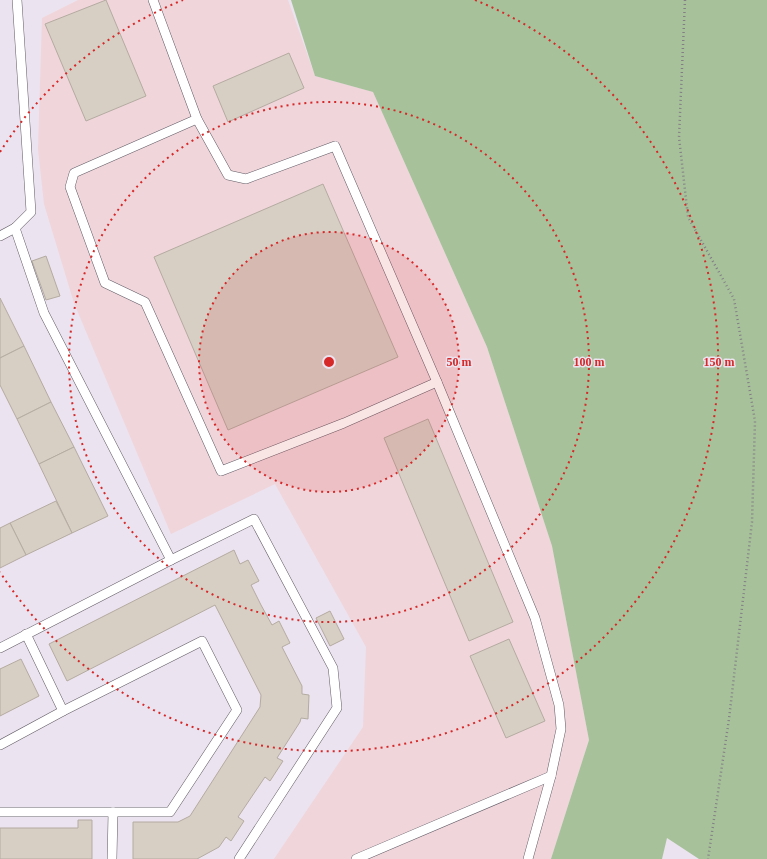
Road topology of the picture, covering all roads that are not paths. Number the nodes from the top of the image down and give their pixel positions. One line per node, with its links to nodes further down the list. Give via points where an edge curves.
1 (17, 0): 4 (lane, via 31,212)
2 (153, 0): 3 (lane)
3 (197, 119): 6 (lane, via 228,175 246,179 335,146); 6 (lane, via 74,173 70,186 105,283 145,302 220,471 344,423)
4 (15, 228): 5 (lane); 7 (lane, via 44,313)
5 (0, 236)
6 (437, 382): 12 (lane, via 535,618 559,705 561,729)
7 (171, 560): 8 (lane); 16 (lane, via 254,519 334,668 337,708)
8 (26, 634): 9 (lane); 10 (lane)
9 (0, 648)
10 (63, 711): 11 (lane); 14 (lane, via 202,641 237,710 170,812)
11 (0, 745)
12 (551, 776): 17 (lane); 18 (lane)
13 (0, 812): 14 (lane)
14 (113, 812): 15 (lane)
15 (112, 859)
16 (239, 859)
17 (356, 859)
18 (528, 859)

